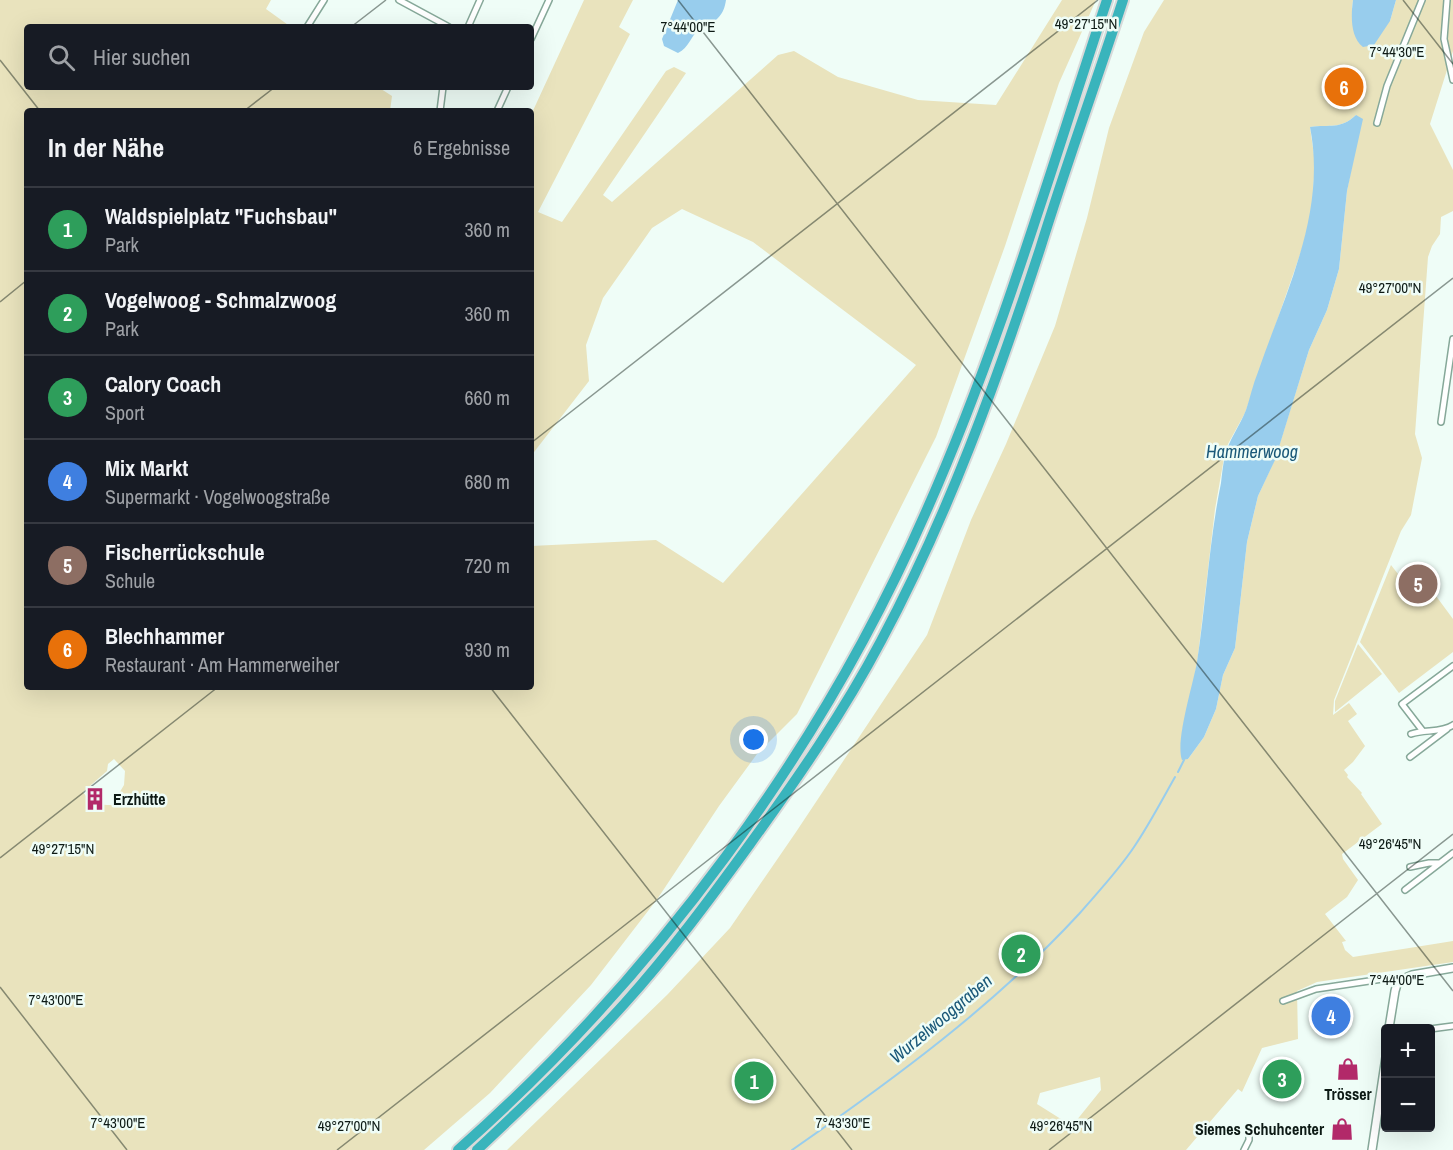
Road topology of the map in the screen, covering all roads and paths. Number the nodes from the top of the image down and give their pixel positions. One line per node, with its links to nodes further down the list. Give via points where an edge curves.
1 (324, 0): 10 (street)
2 (399, 0): 9 (street)
3 (480, 0): 12 (street)
4 (549, 0): 13 (street)
5 (1107, 0): 40 (highway, via 985,368 924,516 866,636 820,717 765,801 687,907 609,1000)
6 (1124, 0): 41 (highway, via 972,442 906,591 858,683 826,735 695,918 627,1001 557,1075)
7 (1422, 0): 19 (street, via 1396,60)
8 (1447, 0): 14 (street, via 1444,39)
9 (407, 2): 11 (street)
10 (309, 24)
11 (443, 24)
12 (469, 24)
13 (534, 32)
14 (1453, 80)
15 (443, 90): 17 (street)
16 (507, 90): 18 (street)
17 (440, 108)
18 (498, 108)
19 (1377, 123)
20 (1453, 339): 21 (street)
21 (1441, 422)
22 (1453, 666): 25 (street, via 1402,704)
23 (1453, 725): 24 (street)
24 (1447, 729): 25 (street); 27 (street)
25 (1422, 730): 26 (street)
26 (1411, 734)
27 (1410, 757)
28 (1453, 853): 29 (street)
29 (1440, 863): 30 (street); 31 (street)
30 (1410, 867)
31 (1405, 890)
32 (1453, 968): 33 (street)
33 (1398, 981): 34 (street, via 1389,978 1316,989); 35 (street)
34 (1282, 1001)
35 (1390, 1024)
36 (1453, 1026): 37 (street)
37 (1435, 1028)
38 (1383, 1078): 43 (street)
39 (1249, 1129): 42 (street)
40 (458, 1150)
41 (477, 1150)
42 (1244, 1150)
43 (1372, 1150)

